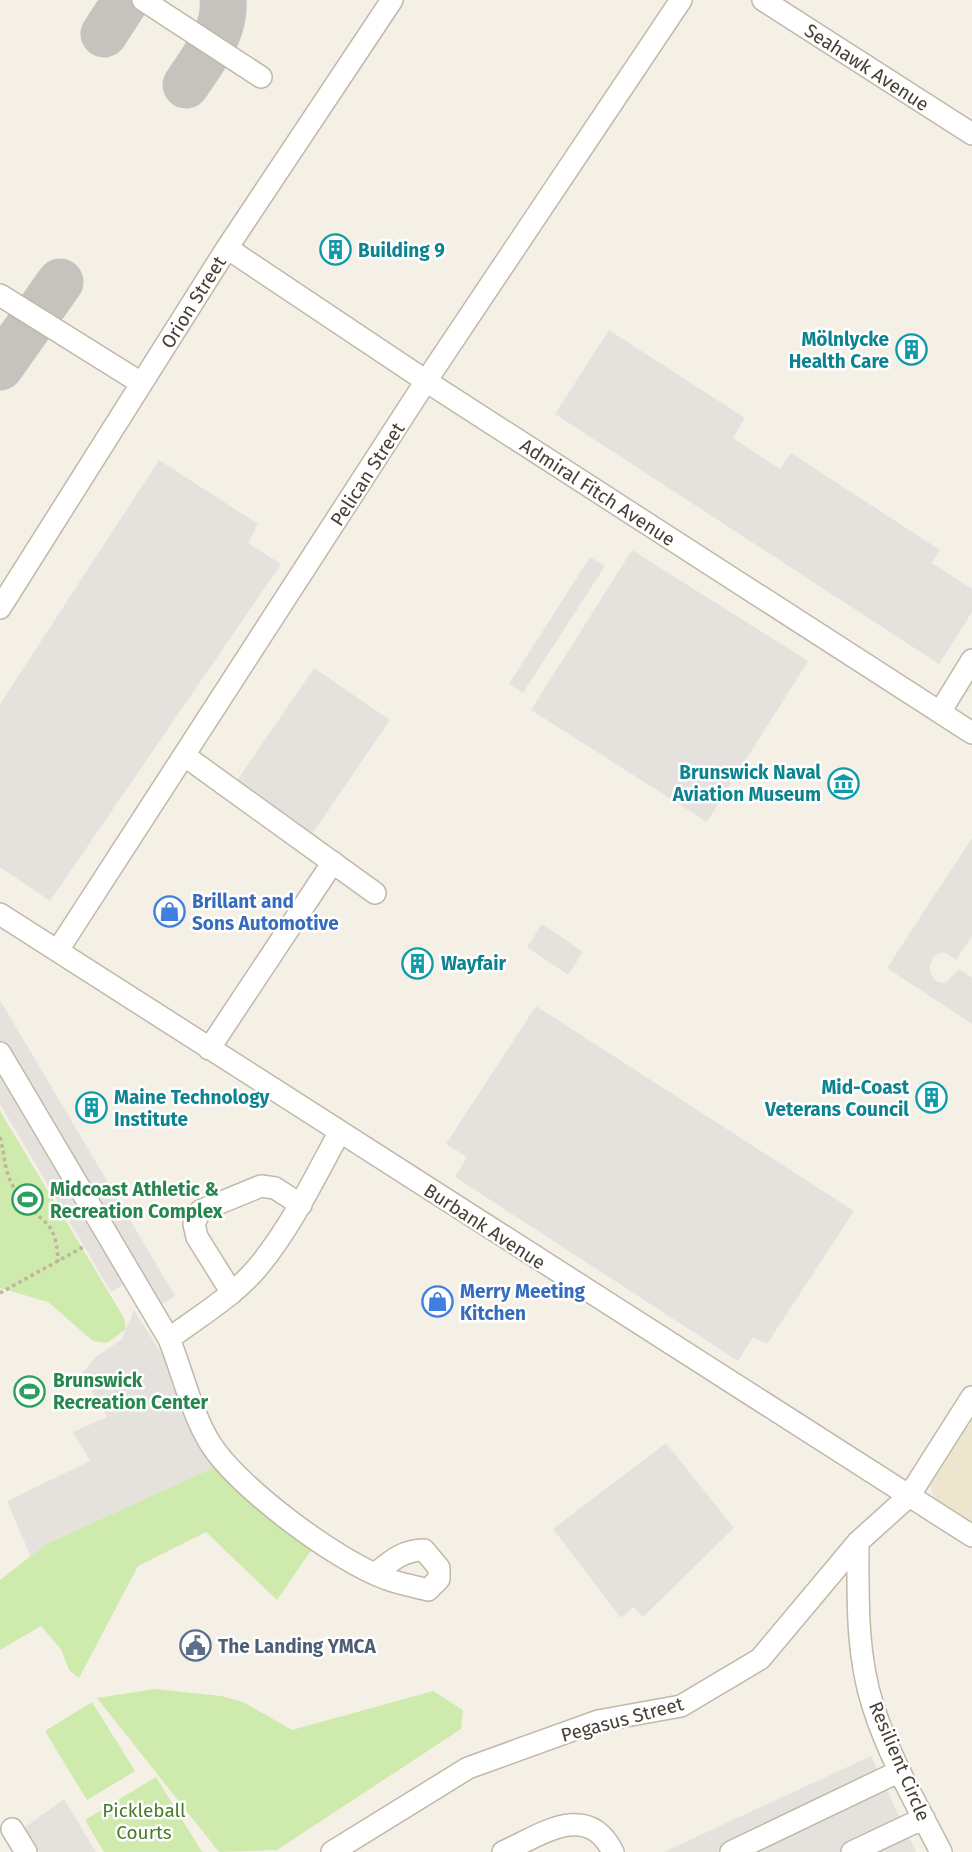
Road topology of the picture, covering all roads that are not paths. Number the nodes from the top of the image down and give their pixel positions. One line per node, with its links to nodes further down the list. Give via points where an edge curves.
1 (143, 0): 5 (street)
2 (392, 0): 7 (street, Orion Street)
3 (681, 0): 9 (street, Pelican Street)
4 (763, 0): 6 (street, Seahawk Avenue)
5 (261, 77)
6 (972, 134)
7 (227, 248): 9 (street, Admiral Fitch Avenue); 10 (street, Orion Street)
8 (0, 295): 10 (street)
9 (426, 381): 13 (street, Admiral Fitch Avenue); 15 (street, Pelican Street)
10 (141, 383): 11 (street, Orion Street)
11 (0, 608)
12 (972, 660): 13 (street)
13 (940, 712): 14 (street, Admiral Fitch Avenue)
14 (972, 733)
15 (185, 757): 16 (street); 19 (street, Pelican Street)
16 (333, 862): 17 (street); 20 (street)
17 (375, 893)
18 (0, 914): 19 (street, Burbank Avenue)
19 (58, 950): 20 (street, Burbank Avenue)
20 (209, 1049): 22 (street, Burbank Avenue)
21 (0, 1053): 25 (street)
22 (339, 1133): 23 (street); 27 (street, Burbank Avenue)
23 (301, 1205): 24 (street, via 257,1268); 24 (street, via 275,1188 261,1186 201,1211 194,1224 197,1237)
24 (232, 1293): 25 (street)
25 (169, 1339): 30 (street, via 212,1446 251,1488 306,1532)
26 (972, 1397): 27 (street, Pegasus Street)
27 (909, 1496): 28 (street, Burbank Avenue); 29 (street, Pegasus Street)
28 (972, 1536)
29 (858, 1542): 31 (street, Resilient Circle, via 858,1625 873,1705); 35 (street, Pegasus Street, via 760,1659 681,1706 598,1721 468,1768)
30 (369, 1571)
31 (900, 1771): 32 (street, Resilient Circle); 38 (street)
32 (923, 1818): 39 (street); 40 (street, Resilient Circle)
33 (12, 1829): 34 (street)
34 (26, 1852)
35 (332, 1852)
36 (503, 1852): 37 (street, via 564,1824 590,1826 606,1838)
37 (613, 1852)
38 (731, 1852)
39 (852, 1852)
40 (941, 1852)

